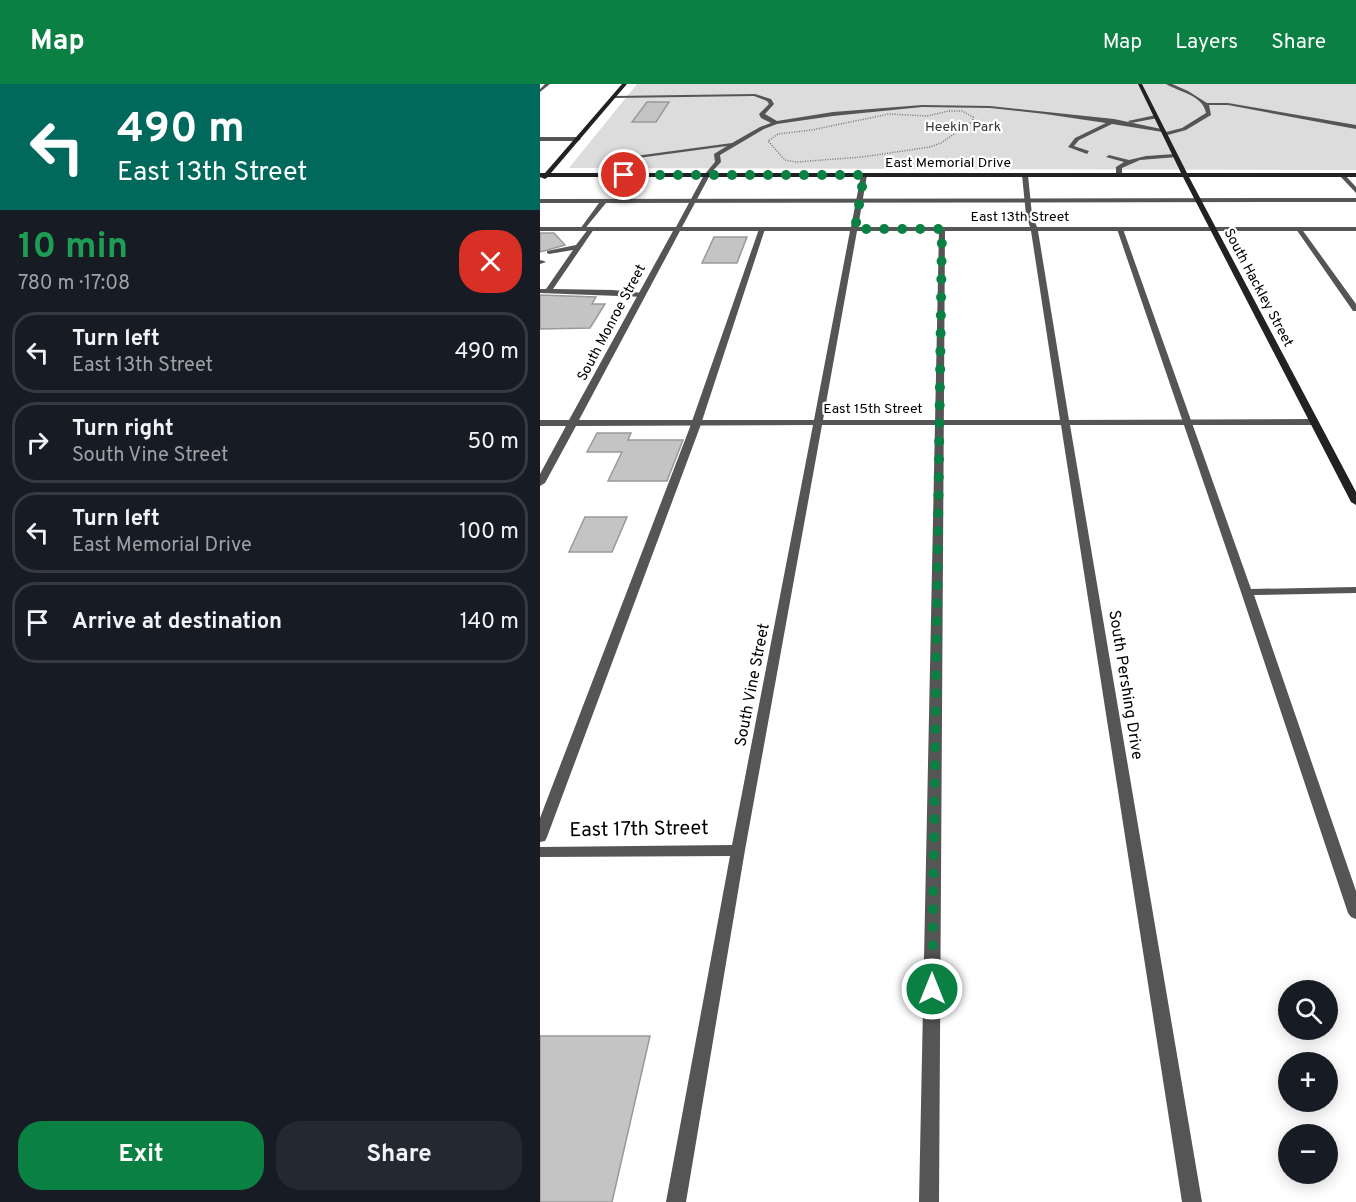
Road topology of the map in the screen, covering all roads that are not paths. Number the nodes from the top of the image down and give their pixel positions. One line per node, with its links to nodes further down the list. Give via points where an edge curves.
1 (548, 84): 5 (street)
2 (625, 84): 6 (main road)
3 (1140, 84): 8 (main road, South Hackley Street)
4 (1168, 84): 7 (street)
5 (540, 91)
6 (614, 97): 10 (street, via 755,95 769,100 772,104 762,114); 14 (main road)
7 (1207, 104): 11 (street, via 1228,104); 12 (street, via 1209,114 1184,129)
8 (1156, 117): 9 (street); 12 (main road, South Hackley Street)
9 (1118, 121): 10 (street, via 956,105 833,114); 12 (street); 17 (street, via 1077,139 1071,147)
10 (776, 123): 15 (street)
11 (1356, 127)
12 (1163, 132): 19 (main road, South Hackley Street)
13 (540, 139): 14 (street)
14 (578, 139): 23 (main road)
15 (734, 143): 16 (street); 18 (street)
16 (680, 150): 18 (street); 21 (street)
17 (1087, 152)
18 (717, 154): 24 (street, South Monroe Street, via 718,162)
19 (1175, 156): 22 (street); 28 (main road, South Hackley Street)
20 (1109, 157): 22 (street)
21 (616, 159)
22 (1131, 162): 27 (street, via 1119,167)
23 (544, 175): 24 (main road, East Memorial Drive); 31 (main road)
24 (707, 175): 25 (main road, East Memorial Drive); 37 (street, South Monroe Street)
25 (864, 175): 26 (main road, East Memorial Drive); 38 (street, South Vine Street)
26 (1025, 175): 27 (main road, East Memorial Drive); 39 (street, South Pershing Drive)
27 (1119, 175): 28 (main road, East Memorial Drive)
28 (1184, 175): 29 (main road, East Memorial Drive); 33 (main road, South Hackley Street)
29 (1342, 175): 30 (main road, East Memorial Drive); 32 (street)
30 (1356, 175)
31 (540, 182)
32 (1356, 191)
33 (1197, 200): 34 (street); 39 (street); 48 (main road, South Hackley Street)
34 (1356, 200)
35 (540, 201): 36 (street)
36 (604, 201): 37 (street); 41 (street)
37 (693, 201): 38 (street); 42 (street, South Monroe Street)
38 (860, 201): 39 (street); 44 (street, South Vine Street)
39 (1028, 201): 46 (street, South Pershing Drive)
40 (540, 229): 41 (street, East 13th Street)
41 (587, 229): 42 (street, East 13th Street); 51 (street)
42 (677, 229): 43 (street, East 13th Street); 53 (street, South Monroe Street)
43 (762, 229): 44 (street, East 13th Street); 62 (street)
44 (855, 229): 45 (street, East 13th Street); 55 (street, South Vine Street)
45 (942, 229): 46 (street, East 13th Street); 56 (street)
46 (1034, 229): 47 (street, East 13th Street); 57 (street, South Pershing Drive)
47 (1120, 229): 48 (street, East 13th Street); 58 (street)
48 (1212, 229): 49 (street, East 13th Street); 59 (main road, South Hackley Street)
49 (1299, 229): 50 (street, East 13th Street); 54 (street)
50 (1356, 229)
51 (576, 252): 51 (street, via 552,256); 52 (street)
52 (544, 291): 53 (street)
53 (642, 295): 61 (street, South Monroe Street)
54 (1356, 309)
55 (819, 422): 56 (street, East 15th Street); 62 (street, East 15th Street); 68 (street, South Vine Street)
56 (939, 422): 57 (street, East 15th Street); 72 (street)
57 (1066, 422): 58 (street, East 15th Street); 73 (street, South Pershing Drive)
58 (1188, 422): 59 (street, East 15th Street); 66 (street)
59 (1313, 422): 64 (main road, South Hackley Street)
60 (540, 423): 61 (street, East 15th Street)
61 (573, 423): 62 (street, East 15th Street); 63 (street, South Monroe Street)
62 (696, 423): 67 (street)
63 (540, 483)
64 (1356, 502)
65 (1356, 590): 66 (street)
66 (1247, 592): 70 (street)
67 (540, 837)
68 (738, 850): 69 (street, East 17th Street); 71 (street, South Vine Street)
69 (540, 852)
70 (1356, 913)
71 (676, 1202)
72 (929, 1202)
73 (1192, 1202)

